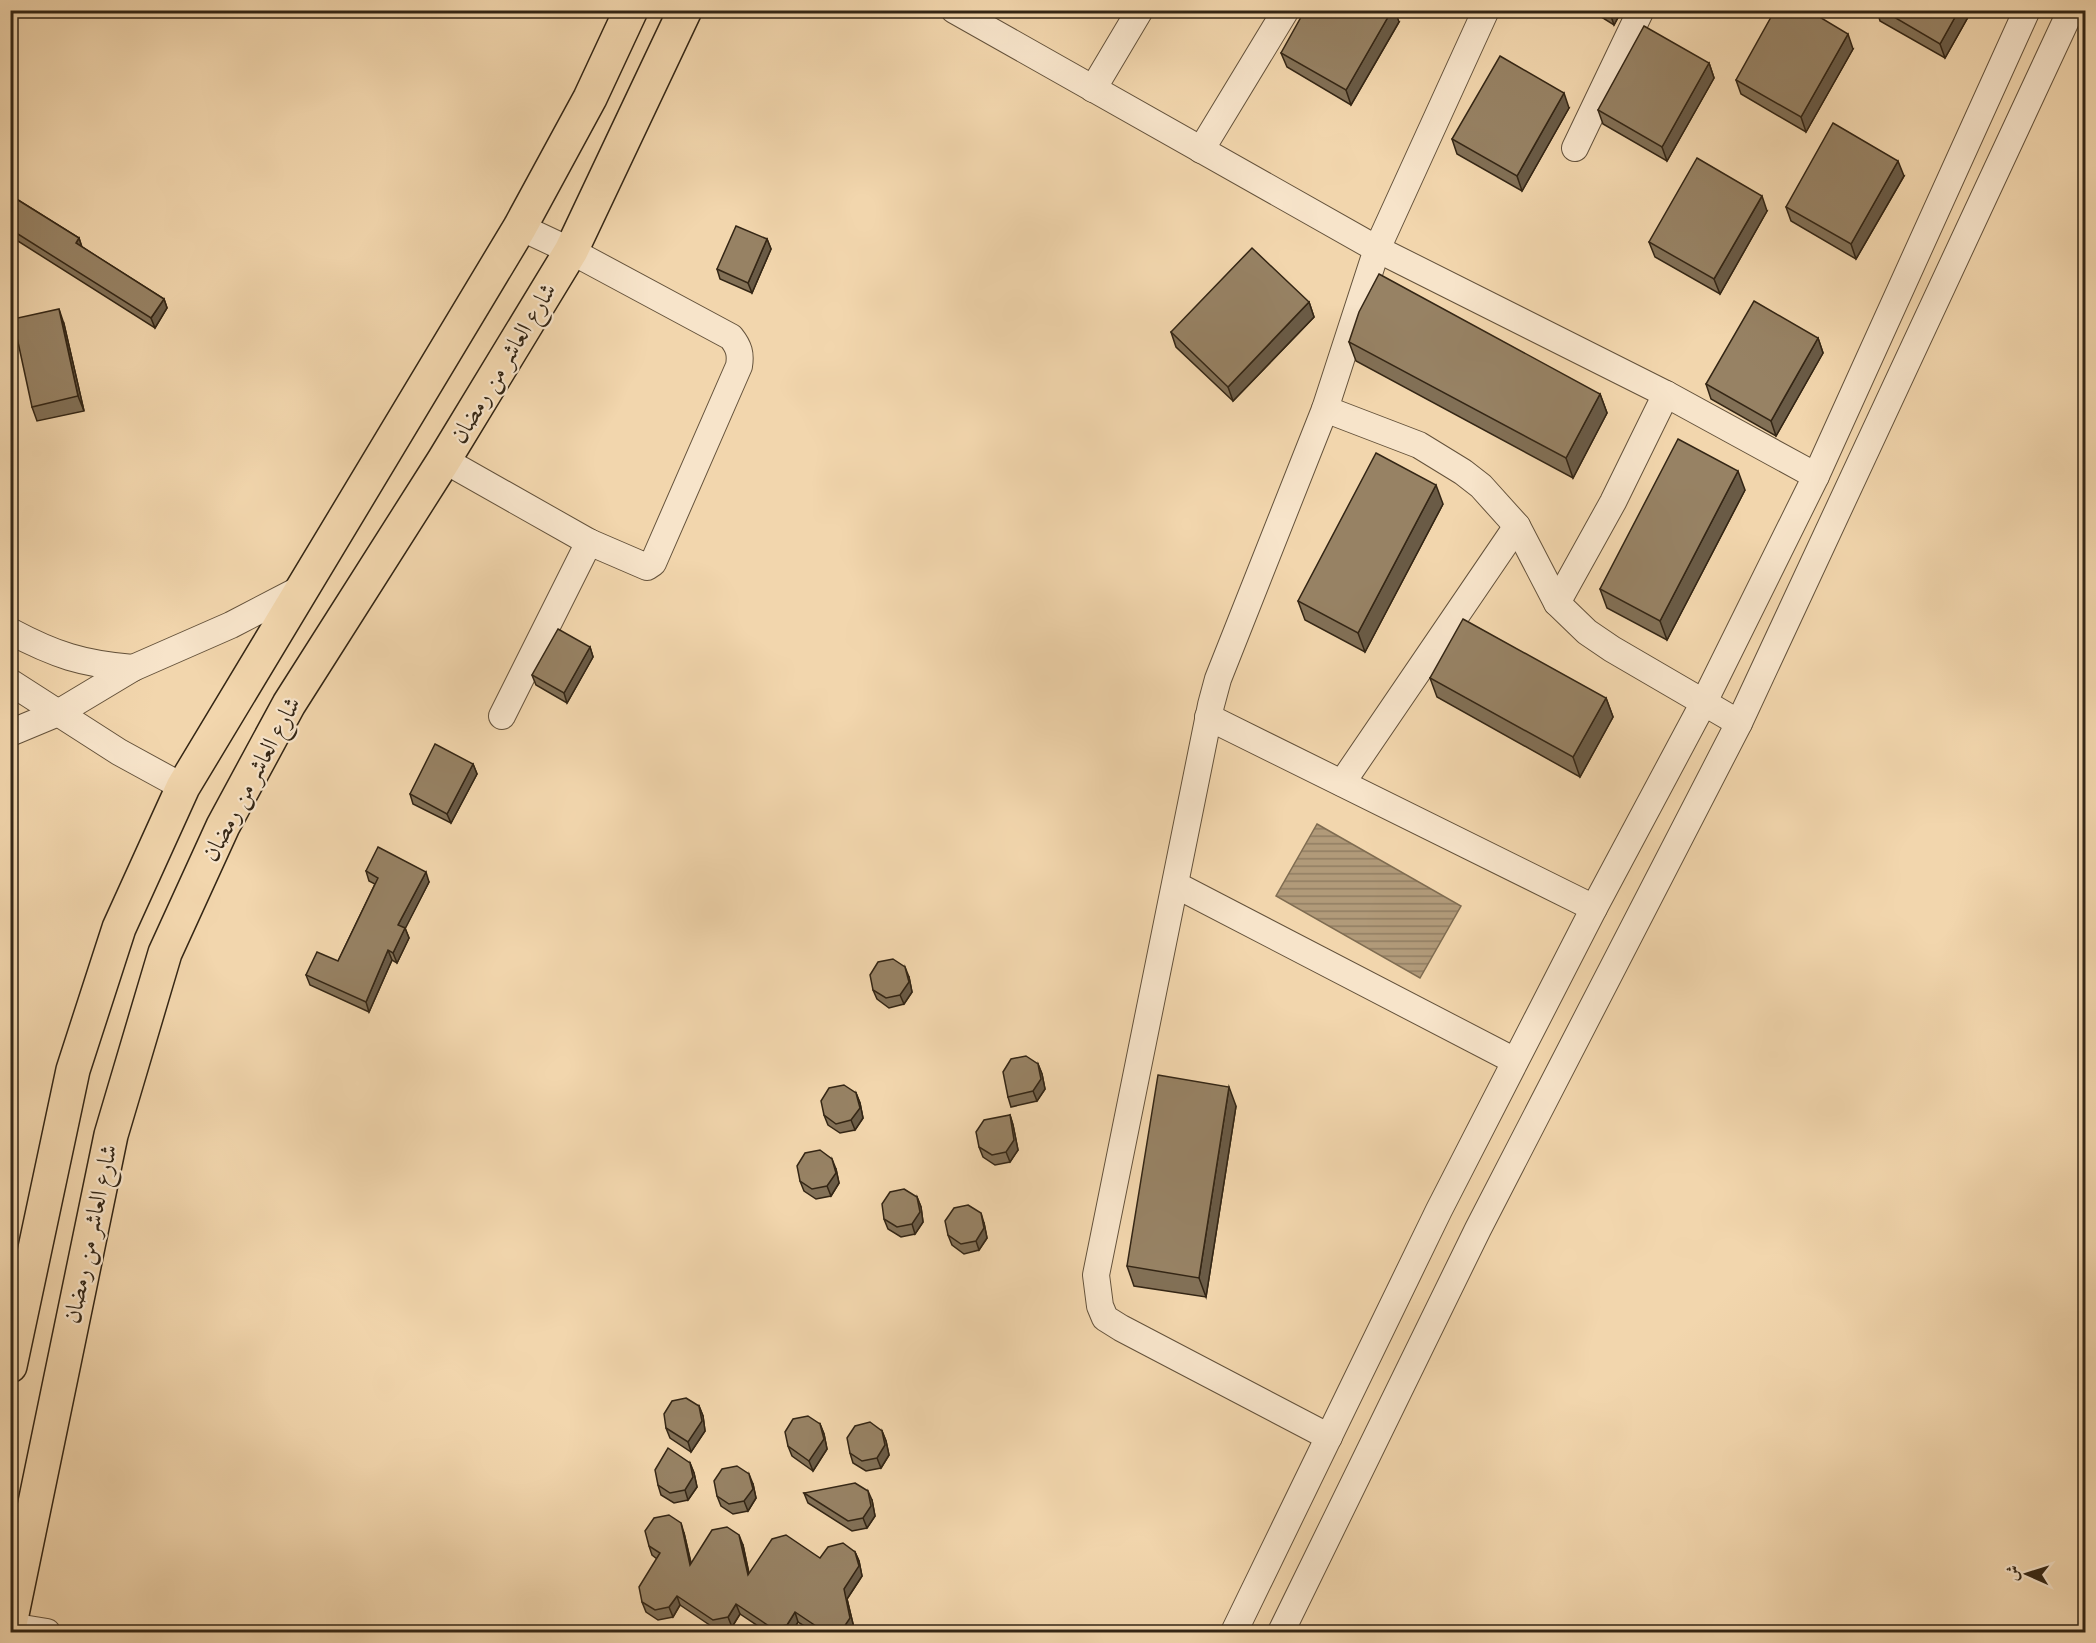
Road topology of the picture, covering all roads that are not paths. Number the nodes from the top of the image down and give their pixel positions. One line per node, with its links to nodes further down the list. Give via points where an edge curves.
1 (631, 10): 13 (main road, شارع العاشر من رمضان, via 590,98)
2 (685, 10): 15 (main road, شارع العاشر من رمضان)
3 (954, 10): 10 (street)
4 (1140, 10): 10 (street)
5 (1286, 10): 12 (street)
6 (1486, 10): 14 (street)
7 (1641, 10): 11 (street)
8 (2027, 10): 19 (street)
9 (2071, 10): 31 (street)
10 (1093, 89): 12 (street)
11 (1575, 148)
12 (1201, 150): 14 (street)
13 (520, 227): 15 (street); 22 (main road, شارع العاشر من رمضان)
14 (1377, 249): 16 (street); 17 (street)
15 (571, 251): 18 (main road, شارع العاشر من رمضان); 21 (street, via 731,337 741,357 653,563 641,566)
16 (1666, 394): 19 (street); 23 (street)
17 (1325, 410): 20 (street, via 1419,445 1446,460 1481,486); 30 (street, via 1218,679)
18 (444, 460): 21 (street); 40 (main road, شارع العاشر من رمضان, via 289,704 223,826 165,953 111,1135)
19 (1816, 476): 27 (street)
20 (1517, 526): 23 (street); 33 (street)
21 (589, 542): 29 (street)
22 (303, 587): 25 (street, via 231,625); 34 (main road, شارع العاشر من رمضان)
23 (1557, 603): 27 (street, via 1612,649)
24 (10, 631): 25 (street, via 56,654 104,666)
25 (133, 668): 28 (street)
26 (10, 682): 28 (street)
27 (1704, 702): 31 (street); 36 (street)
28 (58, 713): 32 (street); 34 (street)
29 (502, 716)
30 (1208, 717): 33 (street); 35 (street)
31 (1739, 723): 43 (street, via 1478,1229)
32 (10, 733)
33 (1342, 783): 36 (street)
34 (183, 787): 38 (main road, شارع العاشر من رمضان, via 119,928 73,1070)
35 (1176, 885): 37 (street); 39 (street, via 1096,1275 1100,1306 1105,1318 1121,1328)
36 (1594, 908): 37 (street)
37 (1515, 1061): 39 (street)
38 (10, 1366)
39 (1329, 1437): 42 (street)
40 (10, 1625): 41 (street)
41 (47, 1632)
42 (1234, 1632)
43 (1281, 1632)

